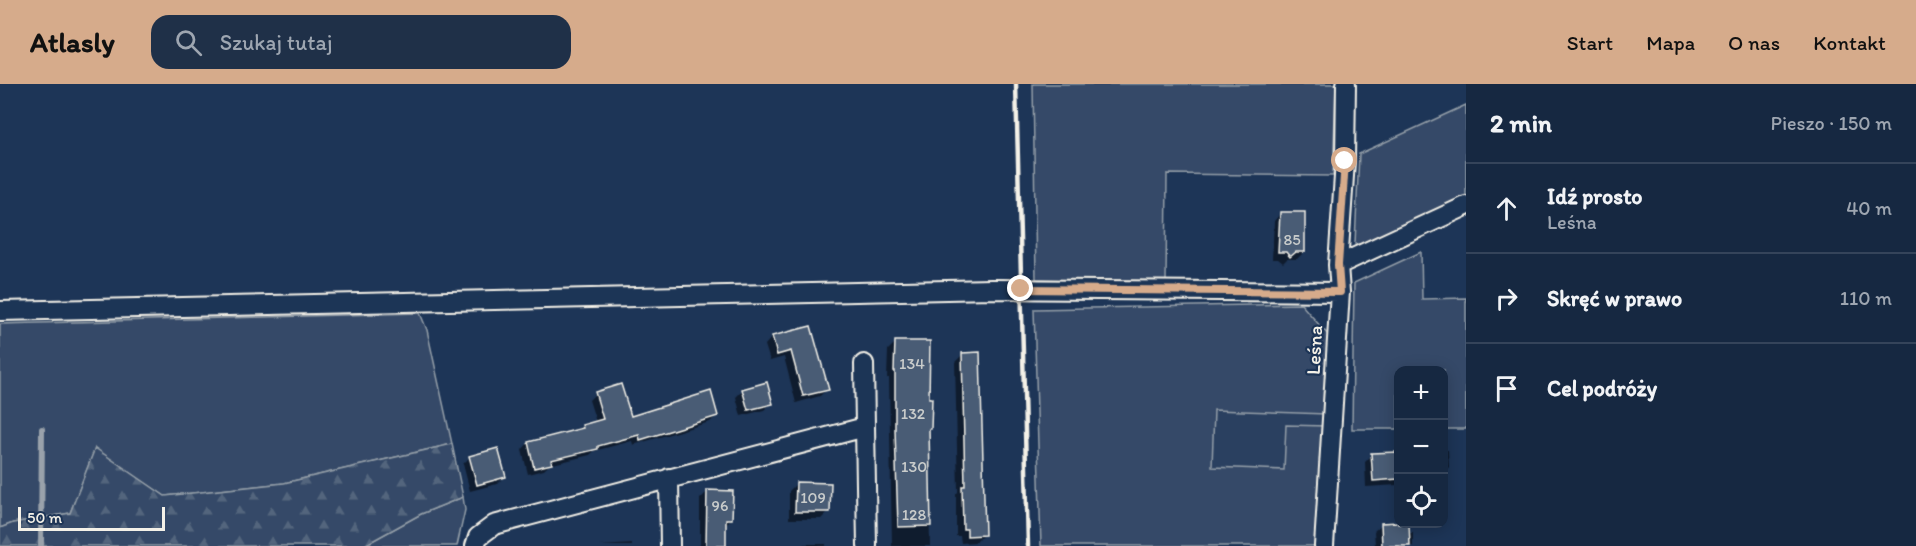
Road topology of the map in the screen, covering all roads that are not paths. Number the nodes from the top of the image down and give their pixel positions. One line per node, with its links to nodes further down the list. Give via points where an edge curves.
1 (1346, 84): 3 (street, Leśna)
2 (1466, 206): 3 (street)
3 (1338, 265): 4 (street, Leśna)
4 (1340, 292): 5 (street, via 980,289); 12 (street, Leśna)
5 (0, 311)
6 (864, 364): 7 (street)
7 (865, 427): 8 (street); 11 (street)
8 (669, 478): 9 (street, via 494,525 478,537); 10 (street)
9 (475, 546)
10 (670, 546)
11 (867, 546)
12 (1324, 546)

